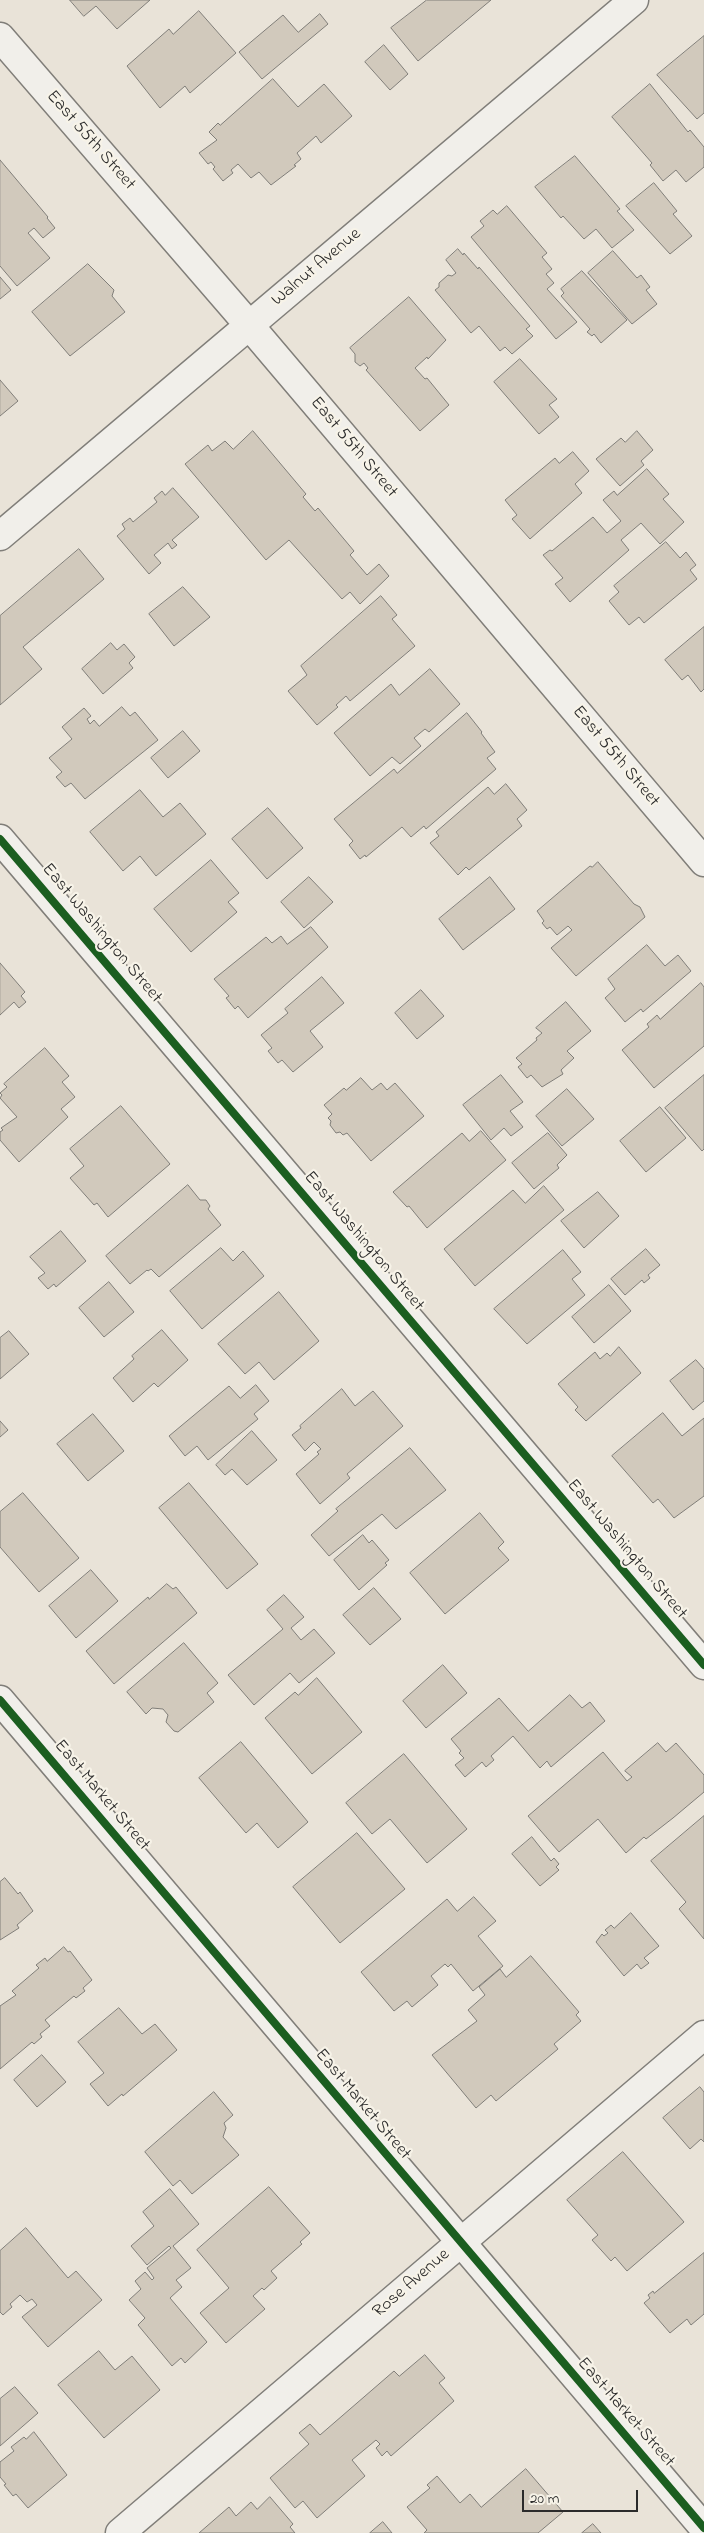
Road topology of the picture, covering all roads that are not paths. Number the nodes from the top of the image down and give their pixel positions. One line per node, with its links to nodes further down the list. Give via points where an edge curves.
1 (634, 0): 3 (street, Walnut Avenue)
2 (0, 37): 3 (street, East 55th Street)
3 (249, 325): 4 (street, Walnut Avenue); 6 (street, East 55th Street)
4 (0, 536)
5 (0, 839): 7 (street, East Washington Street)
6 (704, 862)
7 (704, 1665)
8 (0, 1700): 10 (street, East Market Street)
9 (704, 2035): 10 (street, Rose Avenue)
10 (460, 2243): 11 (street, East Market Street); 12 (street, Rose Avenue)
11 (704, 2528)
12 (120, 2533)

